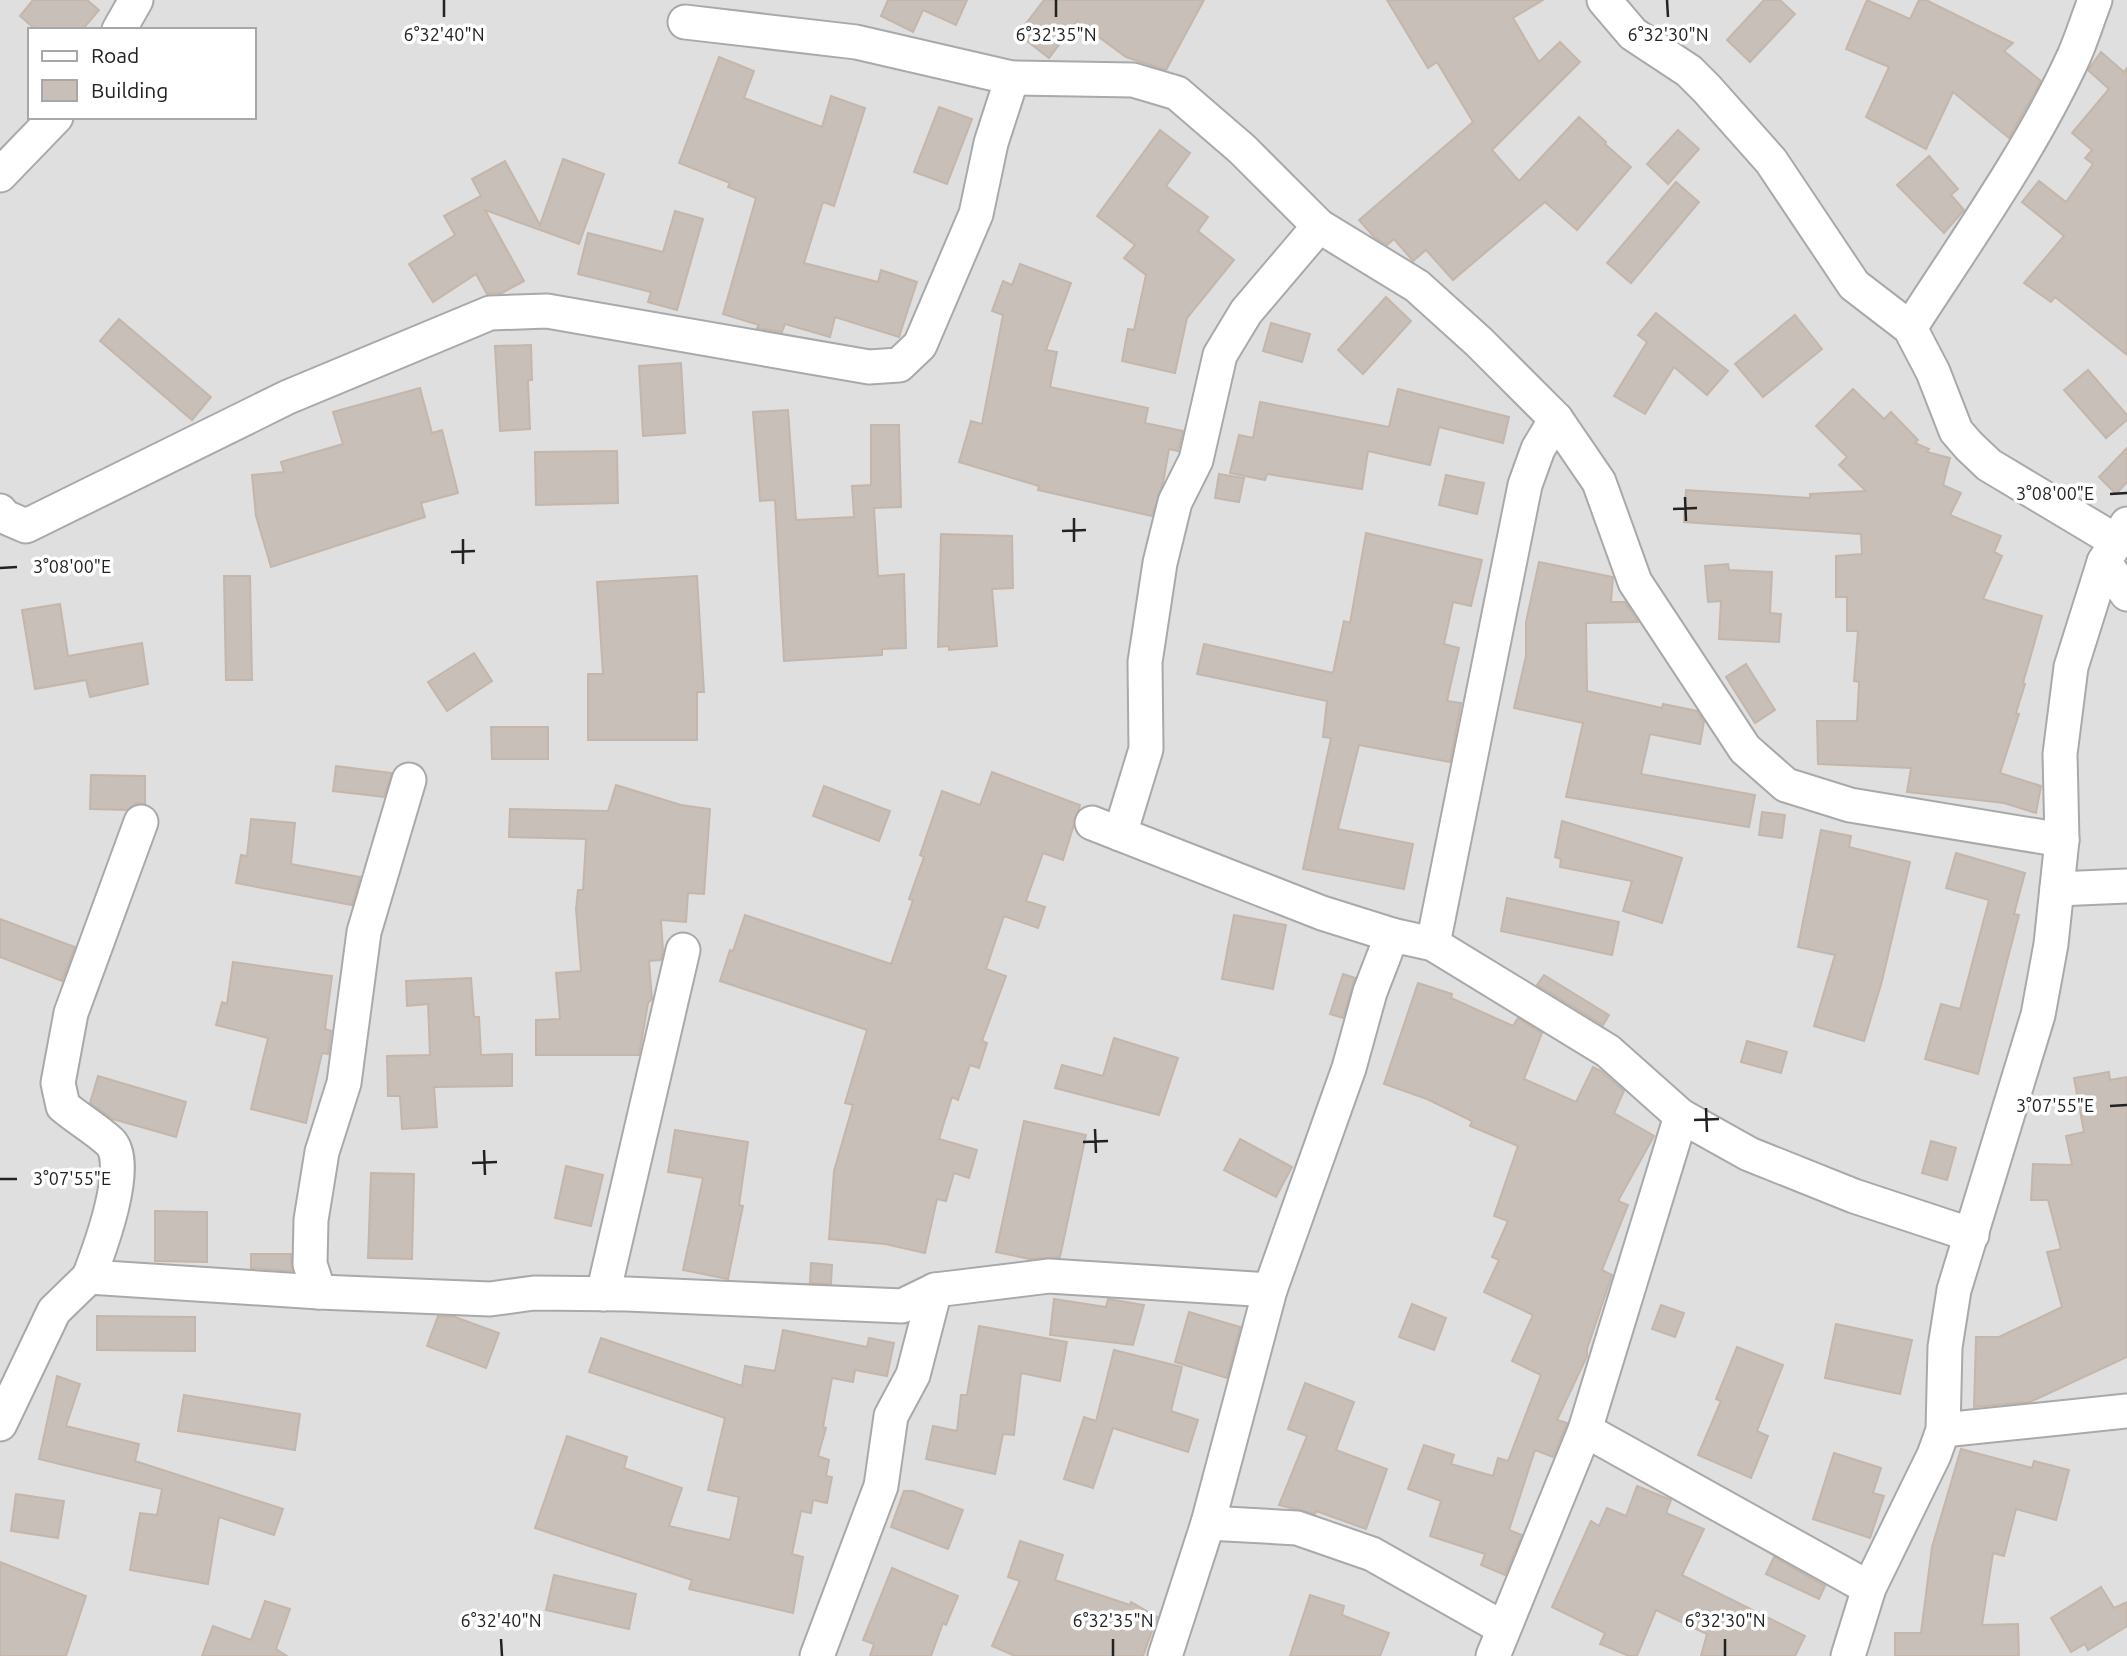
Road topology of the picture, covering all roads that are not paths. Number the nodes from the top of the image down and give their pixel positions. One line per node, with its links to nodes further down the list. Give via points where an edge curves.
1 (136, 0): 5 (street)
2 (1604, 0): 10 (street, via 1633,34 1689,71 1707,89 1771,161 1854,285)
3 (2095, 0): 10 (street, via 2050,101)
4 (685, 22): 6 (street, via 856,42)
5 (119, 28)
6 (1012, 78): 9 (street, via 1133,80 1177,93 1242,149); 12 (street, via 991,143 976,214 920,345 899,365 869,367 547,311 490,313 288,397 26,526)
7 (53, 119): 8 (street)
8 (0, 175)
9 (1319, 226): 11 (street, via 1417,286); 20 (street, via 1245,312 1220,355 1196,460 1175,502 1160,563 1145,662 1146,749 1106,829 1322,913)
10 (1910, 328): 13 (street, via 1956,431 1969,446 1989,465)
11 (1556, 419): 17 (street, via 1600,482 1635,583 1745,749 1786,785 1850,805); 21 (street, via 1538,449 1525,485)
12 (0, 510)
13 (2115, 542): 14 (street); 17 (street, via 2071,667 2060,754)
14 (2127, 594)
15 (409, 780): 28 (street, via 364,932 344,1083 322,1152 311,1220 310,1265)
16 (141, 822): 25 (street, via 71,1013 58,1083 63,1106 112,1144 119,1169 101,1247)
17 (2062, 840): 19 (street)
18 (2127, 886): 19 (street)
19 (2057, 889): 24 (street, via 2038,1015)
20 (1392, 935): 21 (street); 27 (street)
21 (1433, 944): 23 (street, via 1608,1051)
22 (683, 950): 29 (street)
23 (1681, 1116): 24 (street, via 1749,1154 1854,1196); 32 (street)
24 (1972, 1235): 33 (street, via 1954,1290 1945,1348)
25 (89, 1277): 28 (street); 31 (street, via 54,1311)
26 (935, 1290): 27 (street, via 1049,1276); 29 (street, via 902,1306); 37 (street, via 913,1375 891,1416 881,1486)
27 (1270, 1290): 34 (street)
28 (319, 1292): 29 (street, via 490,1299 534,1293)
29 (603, 1294)
30 (2127, 1411): 33 (street)
31 (0, 1424)
32 (1584, 1430): 35 (street); 36 (street)
33 (1943, 1430): 35 (street)
34 (1208, 1522): 36 (street, via 1297,1528 1372,1554); 38 (street)
35 (1869, 1588): 39 (street)
36 (1498, 1642)
37 (817, 1656)
38 (1164, 1656)
39 (1848, 1656)

